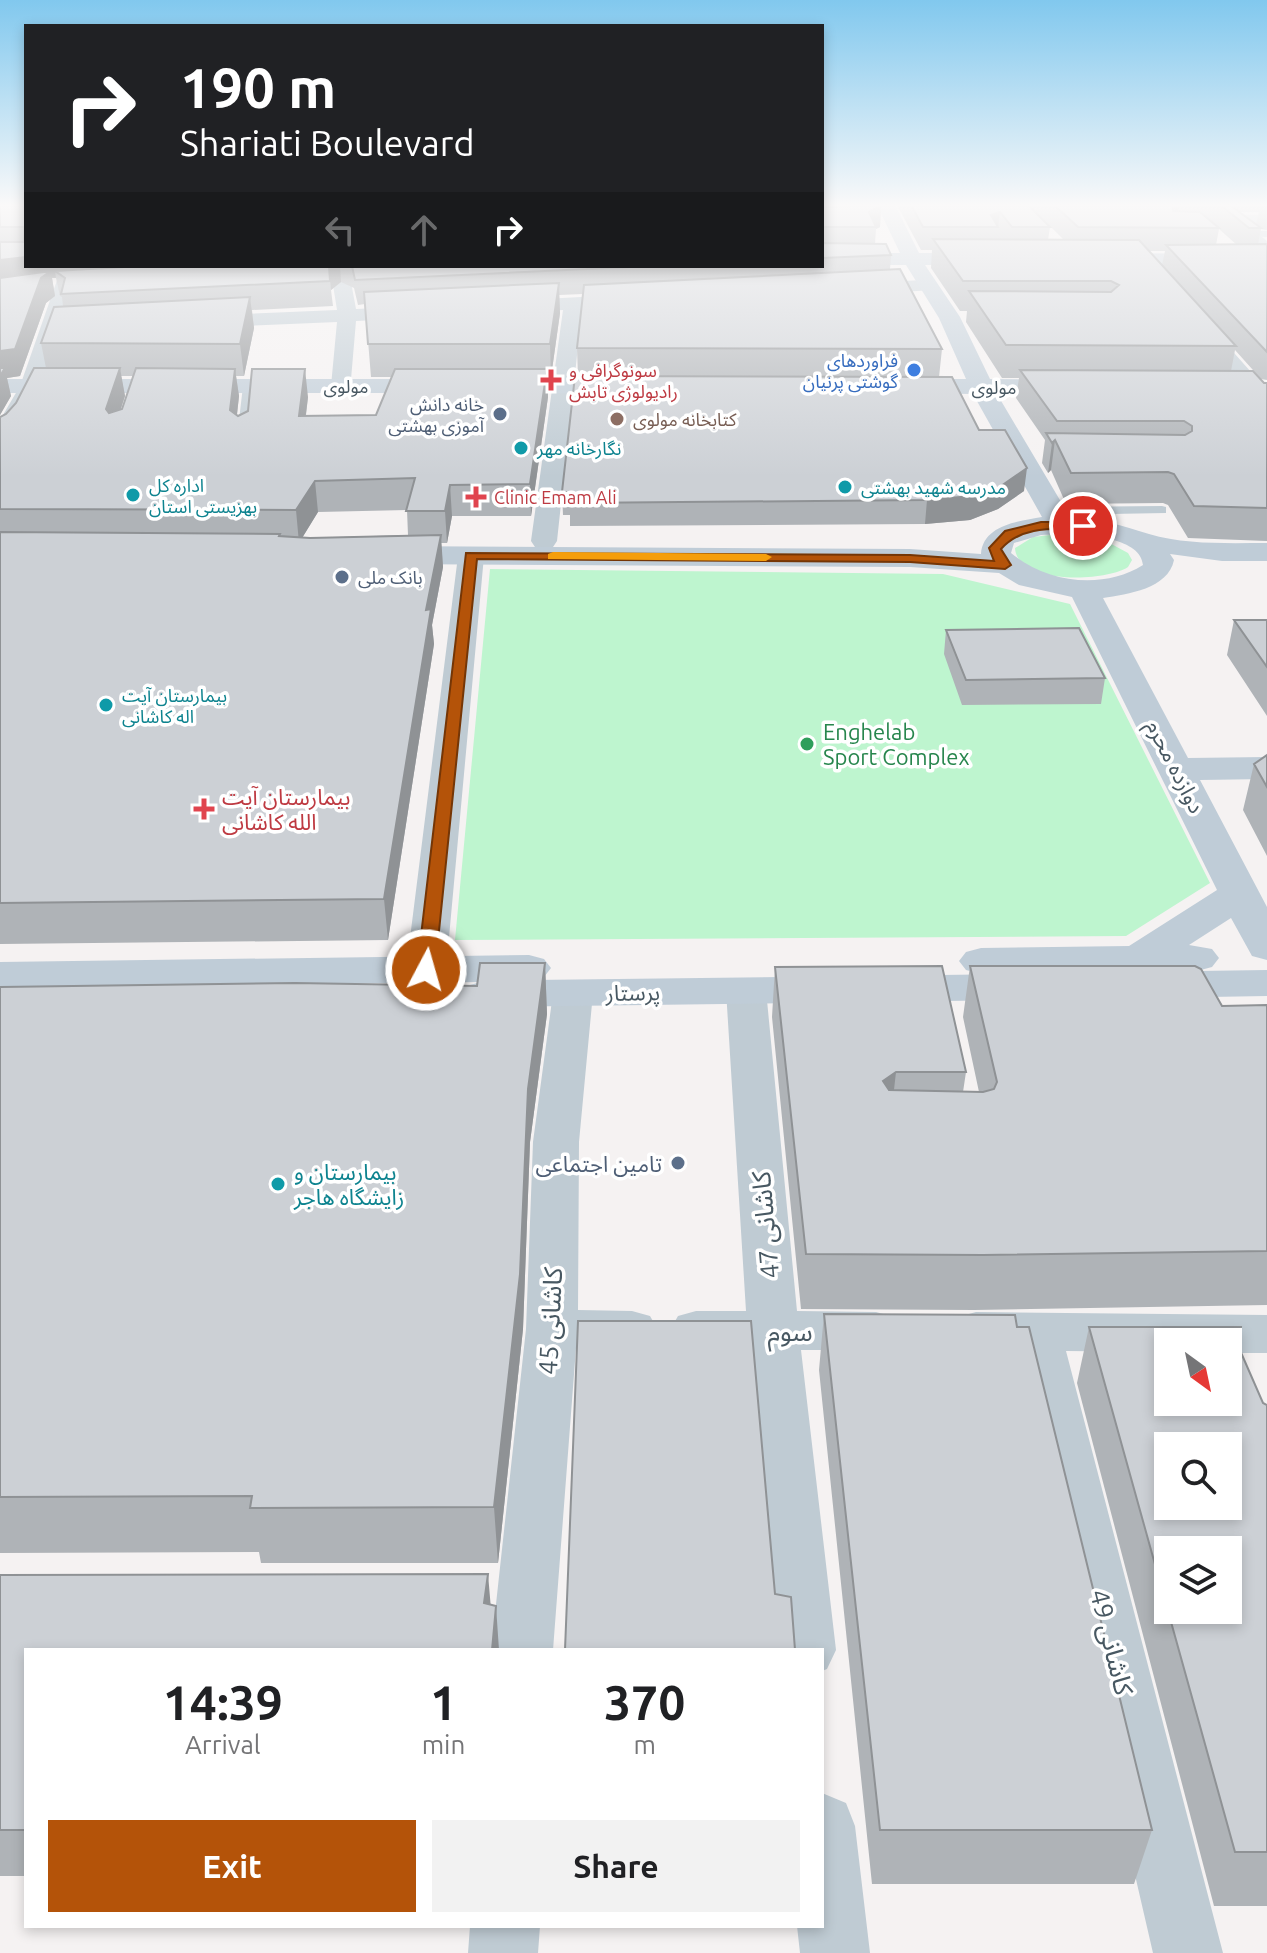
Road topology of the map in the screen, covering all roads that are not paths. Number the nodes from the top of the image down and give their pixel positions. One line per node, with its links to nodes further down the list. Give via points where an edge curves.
1 (69, 294): 12 (street)
2 (341, 294): 9 (street)
3 (934, 294): 18 (main road, via 957,317)
4 (652, 299): 5 (street)
5 (573, 304): 7 (street); 15 (street)
6 (1183, 307): 21 (street)
7 (483, 308)
8 (437, 311): 9 (street)
9 (347, 315): 10 (street); 14 (street)
10 (175, 323)
11 (0, 386): 12 (main road, مولوی)
12 (31, 386): 13 (main road, مولوی, via 134,392); 22 (street)
13 (248, 386): 14 (main road, مولوی); 23 (lane)
14 (342, 386): 15 (main road, مولوی)
15 (562, 386): 16 (main road, مولوی); 26 (street)
16 (652, 386)
17 (871, 386): 18 (main road, مولوی)
18 (981, 386): 19 (main road, مولوی); 25 (main road, via 1026,456)
19 (1102, 388)
20 (1224, 389): 21 (main road)
21 (1263, 394)
22 (0, 440)
23 (243, 440)
24 (1162, 510): 25 (lane)
25 (1057, 518): 27 (main road); 29 (main road, via 1023,529)
26 (544, 541): 29 (main road, via 921,543); 30 (main road, via 359,548)
27 (1141, 542): 28 (main road); 32 (main road, via 1159,560)
28 (1267, 552)
29 (1002, 553): 30 (main road, via 910,558); 33 (main road, via 1032,579)
30 (471, 556): 39 (street)
31 (1267, 569): 32 (main road)
32 (1148, 577): 33 (main road)
33 (1082, 587): 35 (main road, دوازده محرم)
34 (1267, 768): 35 (main road)
35 (1178, 769): 36 (main road, دوازده محرم)
36 (1241, 893): 37 (main road, دوازده محرم); 40 (main road)
37 (1267, 947)
38 (1267, 957): 40 (main road, پرستار)
39 (426, 970): 40 (main road, پرستار); 41 (main road, پرستار)
40 (1146, 972): 42 (main road, پرستار); 43 (main road, پرستار, via 946,1002); 46 (main road)
41 (0, 975)
42 (1267, 983)
43 (746, 990): 44 (main road, پرستار); 48 (street, کاشانی 47)
44 (573, 993): 45 (main road, پرستار); 47 (street, کاشانی 45, via 556,1142)
45 (0, 1001)
46 (1239, 1023)
47 (552, 1329): 48 (street, سوم); 51 (street, کاشانی 45, via 501,1592)
48 (773, 1330): 49 (street, سوم); 52 (street, کاشانی 47)
49 (1035, 1332): 50 (street, سوم); 57 (street, کاشانی 49)
50 (1244, 1347)
51 (521, 1648)
52 (805, 1648)
53 (824, 1846): 56 (street)
54 (505, 1928): 55 (street)
55 (503, 1953)
56 (835, 1953)
57 (1188, 1953)

